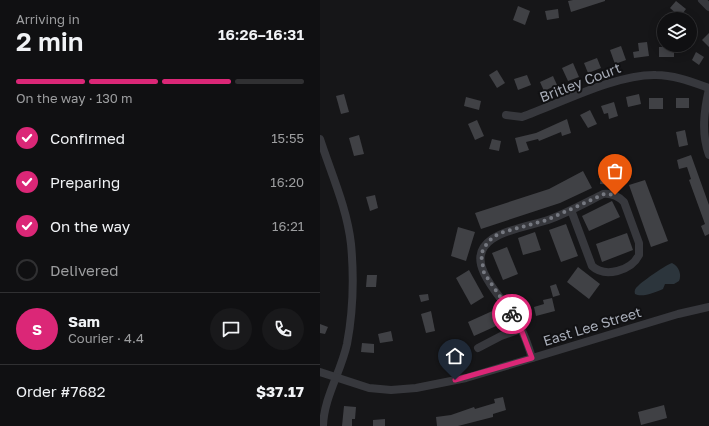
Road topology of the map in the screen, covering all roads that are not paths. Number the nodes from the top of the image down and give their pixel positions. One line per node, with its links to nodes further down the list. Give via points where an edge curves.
1 (702, 0): 2 (street)
2 (709, 7)
3 (709, 89): 4 (street, Britley Court, via 674,77 628,77 522,117); 6 (street, via 704,118)
4 (506, 116)
5 (320, 139): 13 (street, via 351,243 350,321 347,345)
6 (709, 155)
7 (571, 210): 7 (street, via 604,194 620,198 628,211 639,243 640,250 636,260 631,265 610,273 597,271 592,266); 9 (street, via 547,220 500,233 492,238 481,254 484,273)
8 (709, 307): 11 (street, East Lee Street)
9 (521, 329): 10 (street); 11 (street)
10 (478, 348)
11 (532, 358): 13 (street, East Lee Street, via 466,378 416,388 369,388)
12 (320, 372): 13 (street, East Lee Street)
13 (336, 378): 14 (street, via 326,407)
14 (323, 426)

